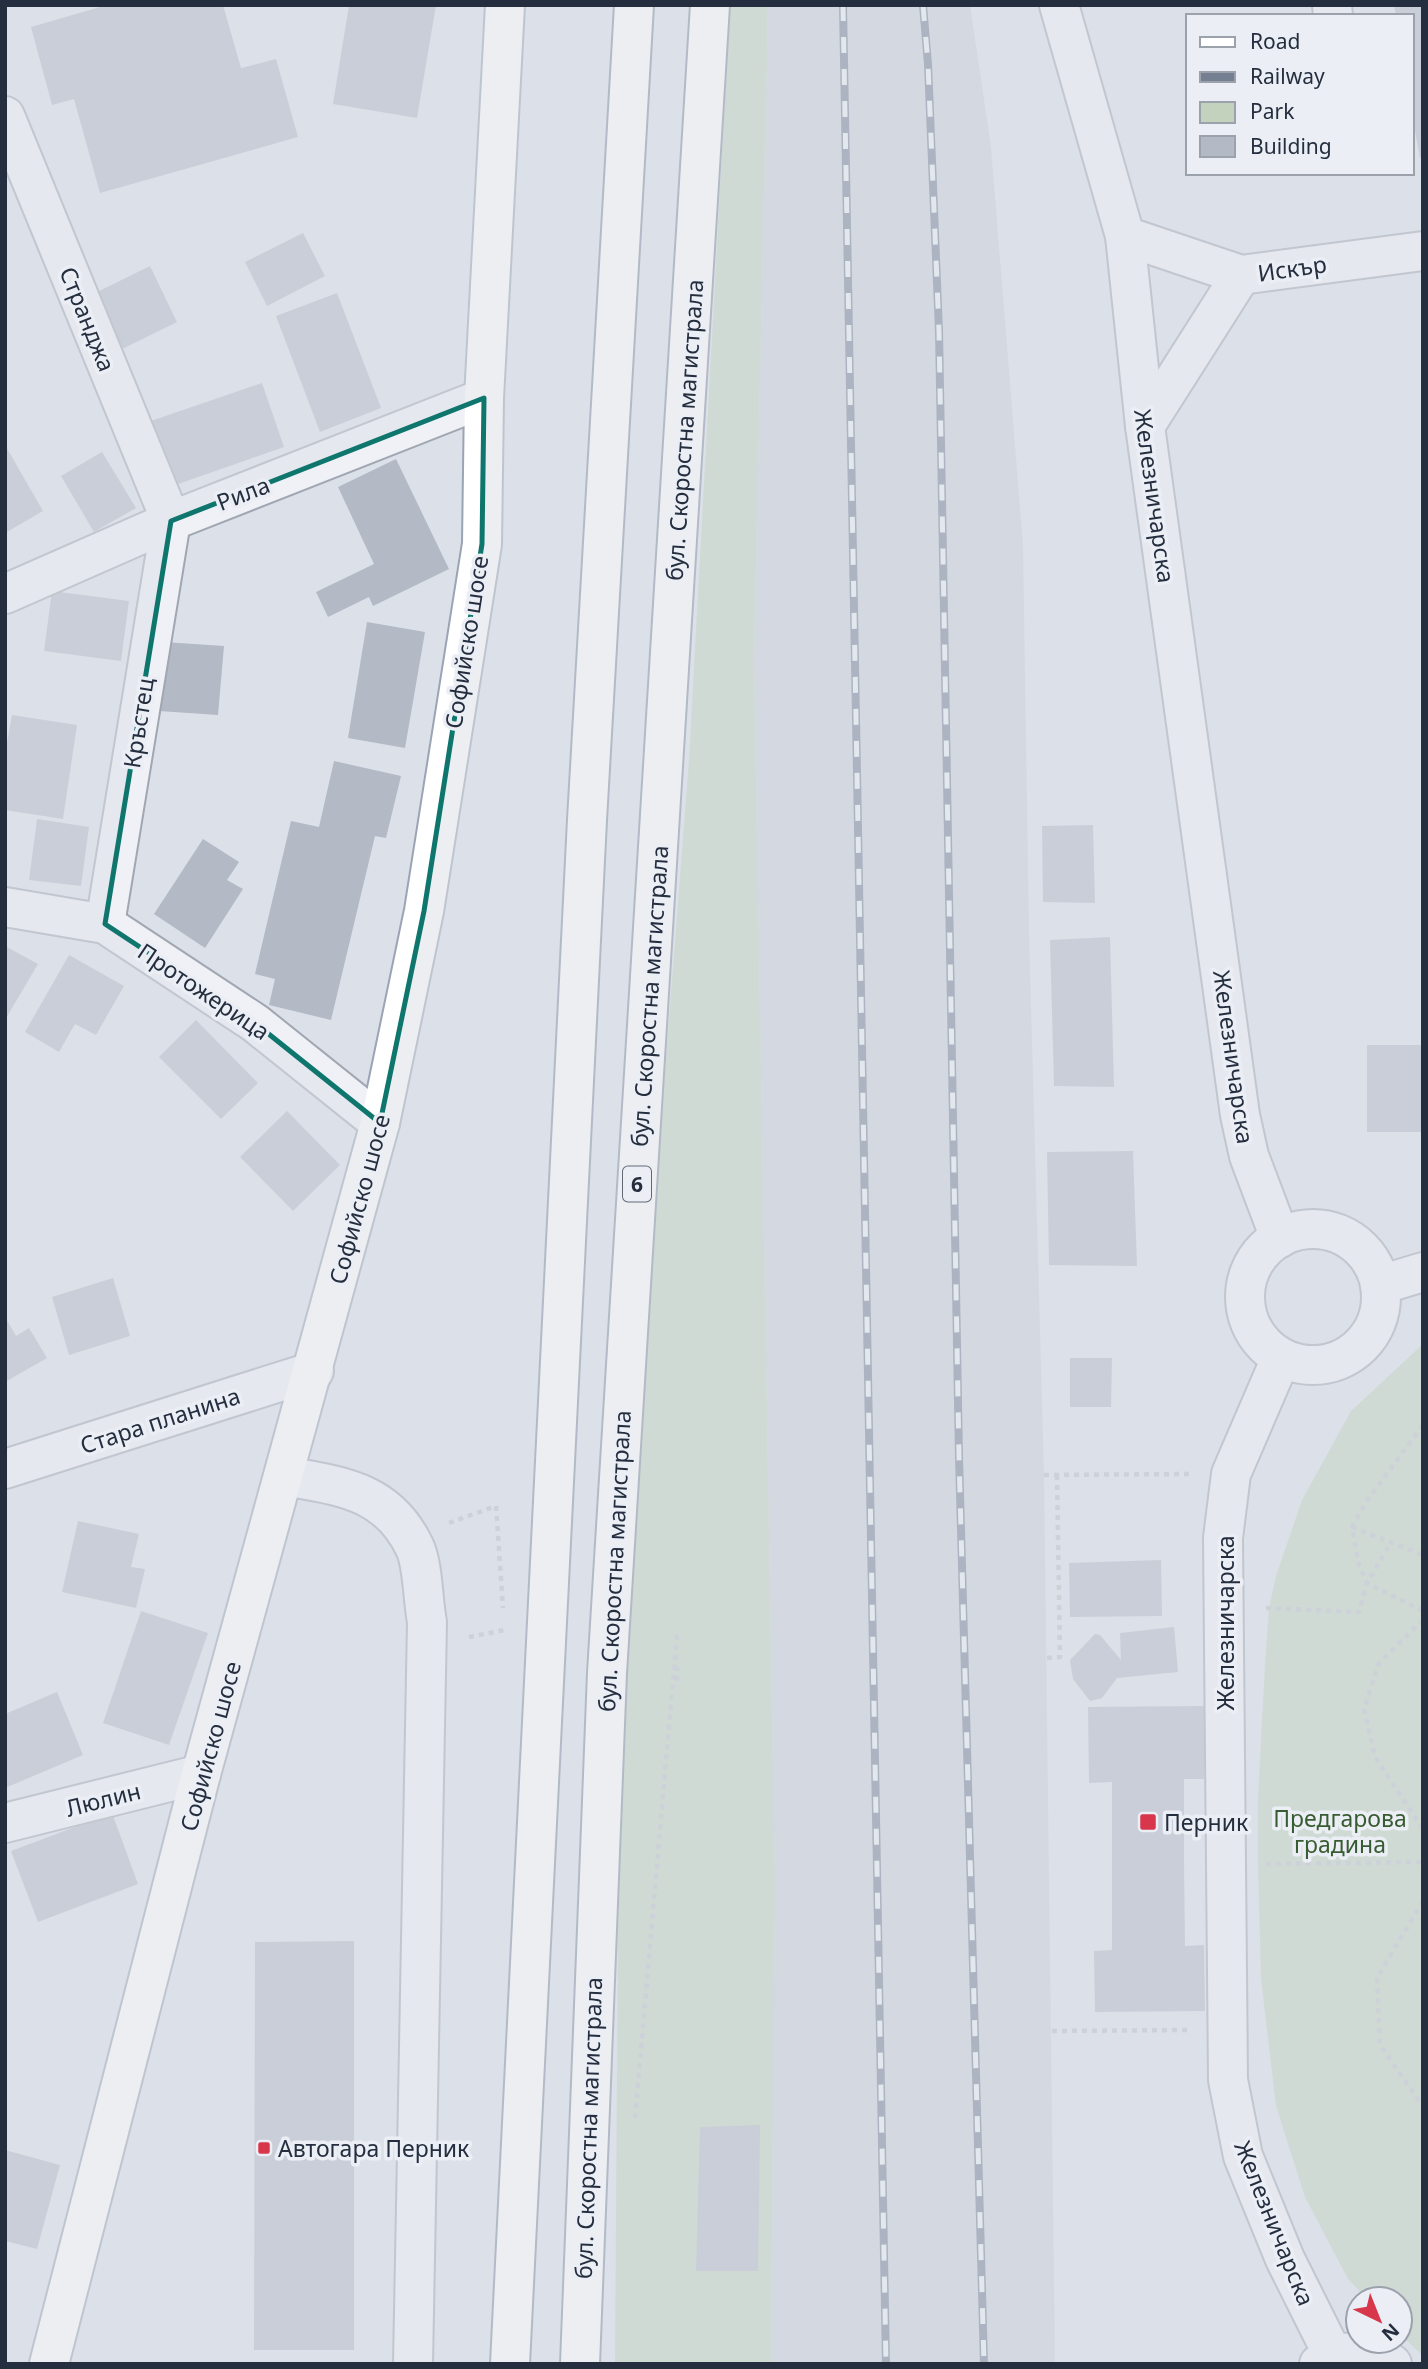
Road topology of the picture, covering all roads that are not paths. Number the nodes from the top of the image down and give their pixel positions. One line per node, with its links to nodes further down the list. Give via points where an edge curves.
1 (505, 5): 9 (main road, Софийско шосе)
2 (634, 5): 28 (main road, via 587,820)
3 (709, 5): 29 (main road, бул. Скоростна магистрала / 6, via 607,1673)
4 (1059, 5): 6 (street, Железничарска)
5 (5, 116): 11 (street, Странджа)
6 (1125, 236): 8 (street, Искър); 10 (street, Железничарска)
7 (1423, 251): 8 (street, Искър)
8 (1241, 275): 10 (street)
9 (484, 398): 11 (street, Рила); 15 (main road, Софийско шосе, via 482,544 424,911)
10 (1145, 426): 16 (street, Железничарска, via 1240,1115 1249,1156)
11 (171, 521): 12 (street, Рила); 14 (street, Кръстец)
12 (5, 594)
13 (5, 907): 14 (street, Протожерица)
14 (105, 924): 15 (street, Протожерица, via 256,1023)
15 (380, 1123): 20 (main road, Софийско шосе)
16 (1280, 1238): 18 (street, via 1311,1229 1342,1236 1367,1255); 19 (street, via 1254,1264 1245,1299 1255,1333 1266,1348)
17 (1423, 1272): 18 (street)
18 (1380, 1285): 19 (street, via 1377,1322 1353,1352 1337,1362 1318,1365)
19 (1282, 1358): 25 (street, Железничарска, via 1231,1474 1223,1538 1228,2080 1243,2156)
20 (314, 1371): 21 (street, Стара планина); 22 (main road, Софийско шосе)
21 (5, 1469)
22 (285, 1476): 23 (main road, Софийско шосе); 27 (street, via 347,1488 391,1510 416,1549 426,1622)
23 (201, 1774): 24 (street, Люлин); 26 (main road, Софийско шосе)
24 (5, 1823)
25 (1326, 2360): 30 (street, via 1367,2352)
26 (49, 2364)
27 (413, 2364)
28 (510, 2364)
29 (580, 2364)
30 (1392, 2364)

